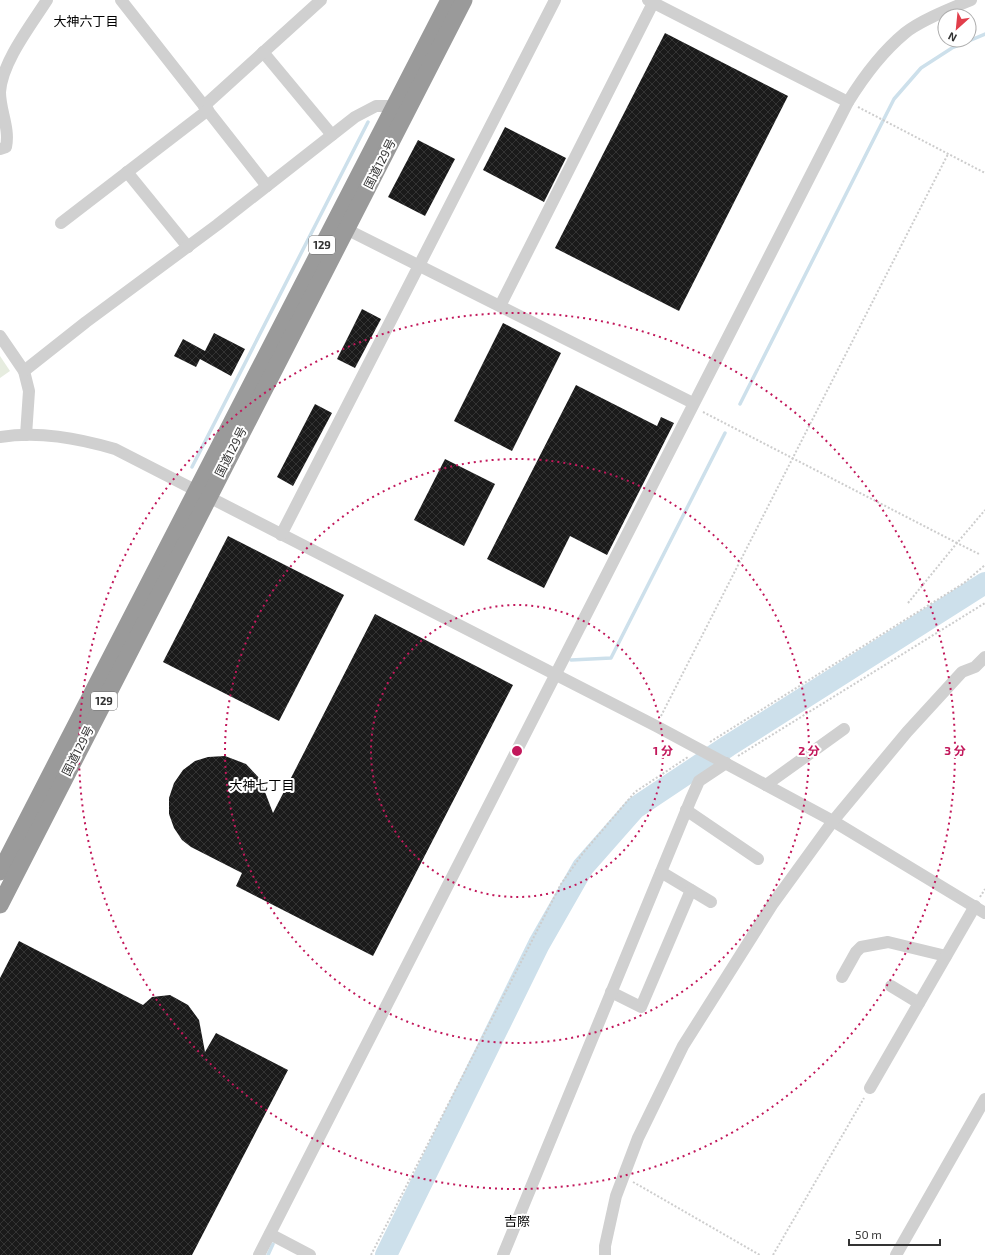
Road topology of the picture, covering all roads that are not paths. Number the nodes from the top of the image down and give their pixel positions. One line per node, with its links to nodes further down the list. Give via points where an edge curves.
1 (47, 0): 14 (street, via 5,72 0,93 8,137 6,147)
2 (121, 0): 12 (street)
3 (321, 0): 9 (street)
4 (449, 0): 11 (highway, 国道129号 / 129)
5 (464, 0): 18 (highway, 国道129号 / 129)
6 (555, 0): 20 (street)
7 (971, 0): 10 (street, via 906,32 872,66)
8 (650, 1): 10 (street); 21 (street)
9 (263, 52): 12 (street); 13 (street)
10 (848, 102): 24 (street)
11 (394, 106): 13 (street, via 376,106 355,117); 27 (highway, 国道129号 / 129)
12 (206, 108): 15 (street); 16 (street)
13 (332, 135): 16 (street)
14 (0, 150)
15 (127, 172): 17 (street); 19 (street)
16 (267, 186): 19 (street)
17 (61, 223)
18 (346, 229): 20 (street); 27 (highway, 国道129号 / 129)
19 (188, 246): 23 (street)
20 (419, 266): 21 (street); 28 (street)
21 (500, 306): 24 (street)
22 (0, 336): 23 (street)
23 (24, 371): 25 (street, via 29,391)
24 (692, 404): 30 (street)
25 (26, 435): 26 (street); 27 (street, via 60,436 115,449)
26 (0, 437)
27 (202, 493): 28 (street); 37 (highway, 国道129号 / 129); 41 (highway, 国道129号 / 129)
28 (281, 535): 30 (street)
29 (985, 657): 35 (street, via 975,667 962,672 907,732)
30 (555, 674): 32 (street); 50 (street)
31 (844, 729): 33 (street)
32 (724, 763): 33 (street); 34 (street, via 699,781)
33 (766, 785): 35 (street)
34 (686, 810): 36 (street); 38 (street)
35 (833, 821): 42 (street); 54 (street, via 772,905 683,1046 638,1138 623,1177 616,1196)
36 (758, 860)
37 (0, 872)
38 (661, 872): 39 (street); 46 (street)
39 (691, 890): 40 (street); 46 (street, via 641,1007)
40 (711, 902)
41 (0, 905)
42 (980, 910): 43 (street)
43 (946, 956): 44 (street, via 888,942 861,947); 47 (street)
44 (842, 977)
45 (891, 986): 47 (street)
46 (611, 992): 53 (street)
47 (919, 1003): 48 (street)
48 (870, 1088)
49 (985, 1099): 55 (street)
50 (270, 1234): 51 (street); 52 (street)
51 (259, 1255)
52 (310, 1255)
53 (503, 1255)
54 (605, 1255)
55 (896, 1255)

